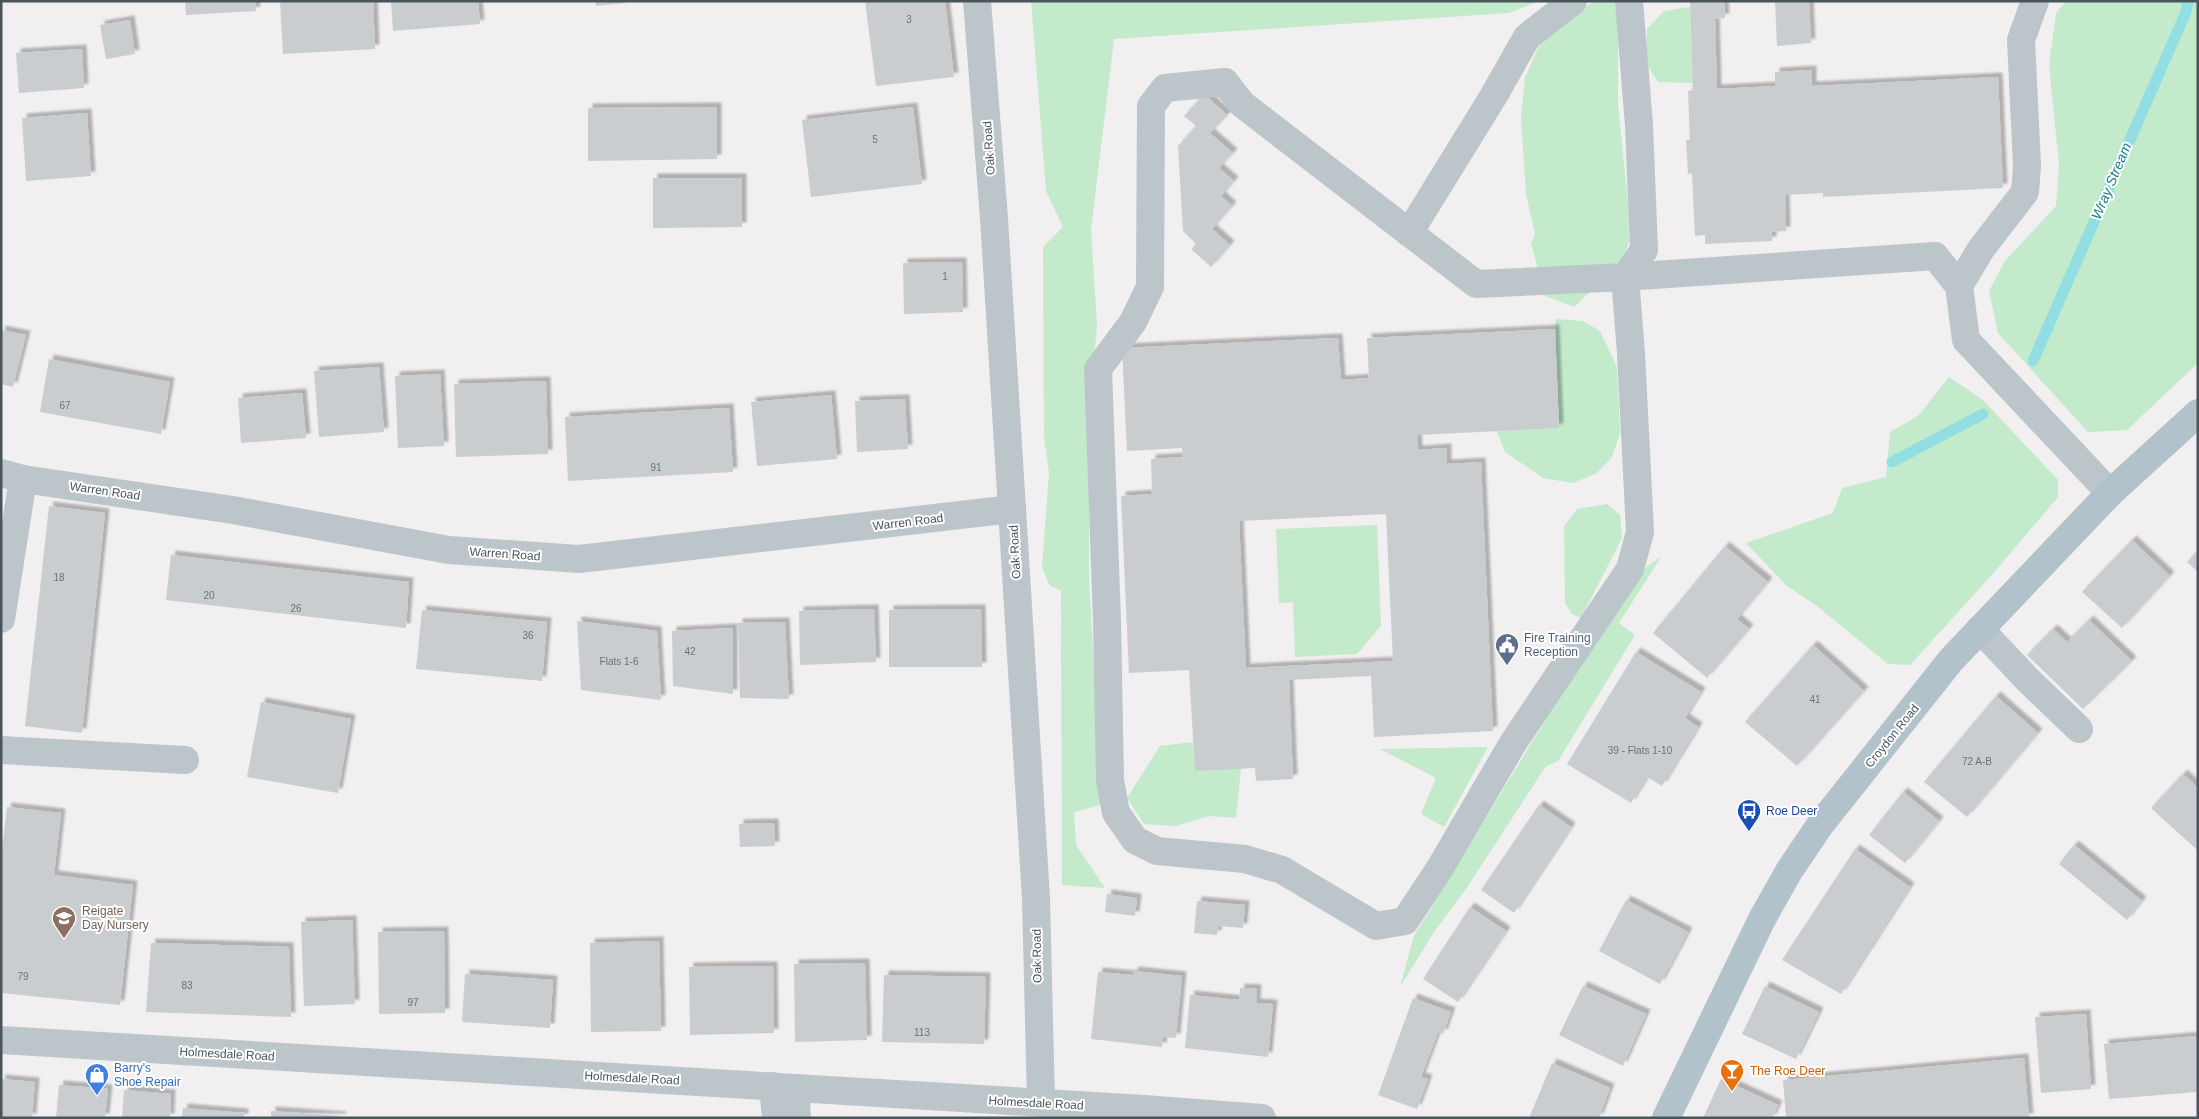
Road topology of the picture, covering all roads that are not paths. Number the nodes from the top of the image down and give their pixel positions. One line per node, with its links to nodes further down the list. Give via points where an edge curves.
1 (978, 1): 11 (street, Oak Road)
2 (1573, 1): 5 (street, via 1527,37 1494,97)
3 (1629, 1): 6 (street, via 1639,125 1644,250)
4 (2035, 1): 7 (street, via 2021,40 2027,166 2025,192 1981,249)
5 (1409, 233): 6 (street, via 1476,284); 6 (street, via 1242,104 1225,82 1165,88 1151,106 1150,287 1134,322 1098,369 1110,780 1116,813 1135,840 1157,850 1245,859 1282,870 1376,926 1405,921 1513,743 1630,569 1640,532)
6 (1625, 277): 7 (street, via 1935,256)
7 (1959, 286): 10 (street, via 1966,340)
8 (2198, 413): 10 (main road, Croydon Road)
9 (12, 476): 11 (street, Warren Road, via 233,510 449,550 579,559); 12 (street)
10 (2110, 493): 13 (main road, Croydon Road)
11 (1012, 509): 19 (street, Oak Road, via 1036,898)
12 (1, 619)
13 (1980, 629): 14 (street); 23 (main road, Croydon Road, via 1951,660 1820,825 1789,872 1762,919)
14 (2079, 729)
15 (1, 750): 16 (street)
16 (185, 760)
17 (1, 1040): 18 (street, Holmesdale Road)
18 (784, 1087): 19 (street, Holmesdale Road); 20 (street); 21 (street)
19 (1041, 1103): 22 (street, Holmesdale Road)
20 (776, 1118)
21 (797, 1118)
22 (1262, 1118)
23 (1666, 1118)

